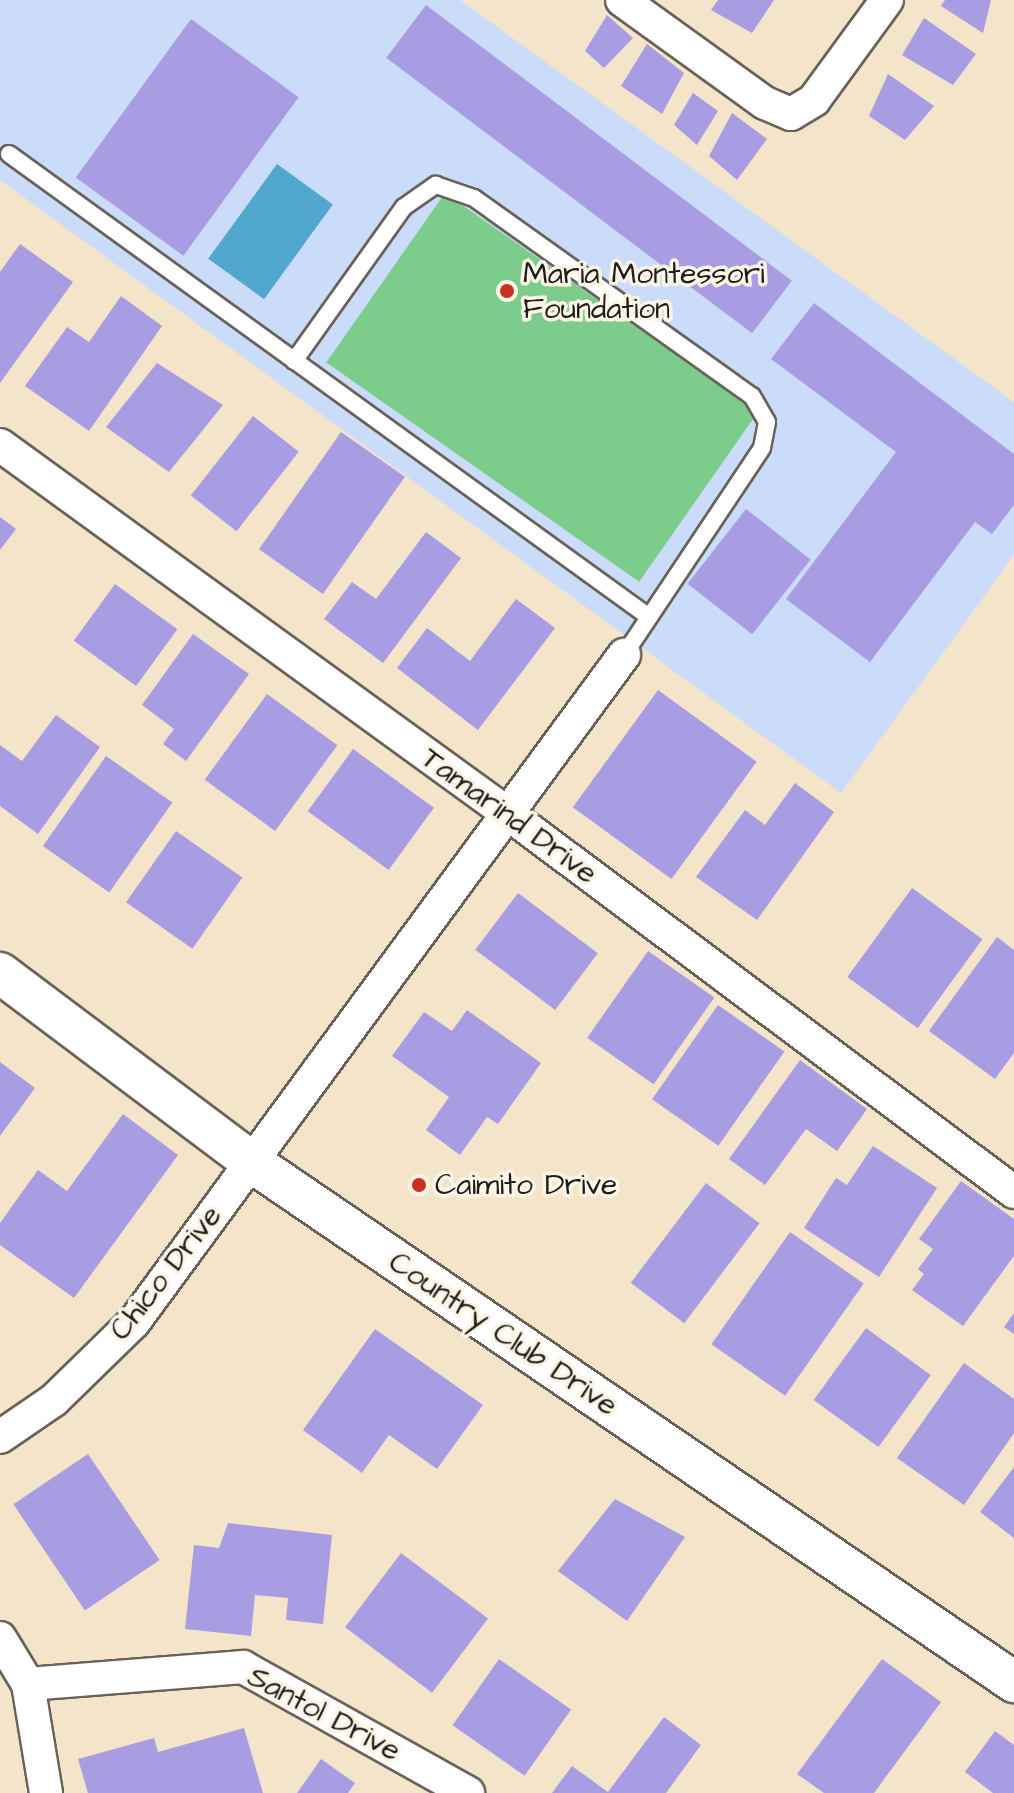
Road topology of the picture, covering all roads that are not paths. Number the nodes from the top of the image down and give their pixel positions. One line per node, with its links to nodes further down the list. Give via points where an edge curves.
1 (622, 0): 2 (street, via 765,103 791,114 814,100)
2 (887, 0)
3 (9, 154): 4 (lane)
4 (294, 361): 6 (lane); 6 (lane, via 404,207 436,185 474,198 752,396 767,422 762,448)
5 (0, 445): 8 (street, Tamarind Drive)
6 (649, 617): 7 (lane)
7 (624, 655): 8 (street)
8 (511, 816): 10 (street); 11 (street, Tamarind Drive)
9 (0, 973): 10 (street, Country Club Drive)
10 (250, 1161): 12 (street, Chico Drive, via 134,1322 54,1400); 14 (street, Country Club Drive)
11 (1014, 1192)
12 (0, 1437)
13 (0, 1638): 15 (street)
14 (1014, 1682)
15 (28, 1684): 16 (street); 17 (street, Santol Drive, via 243,1667)
16 (46, 1793)
17 (468, 1793)

